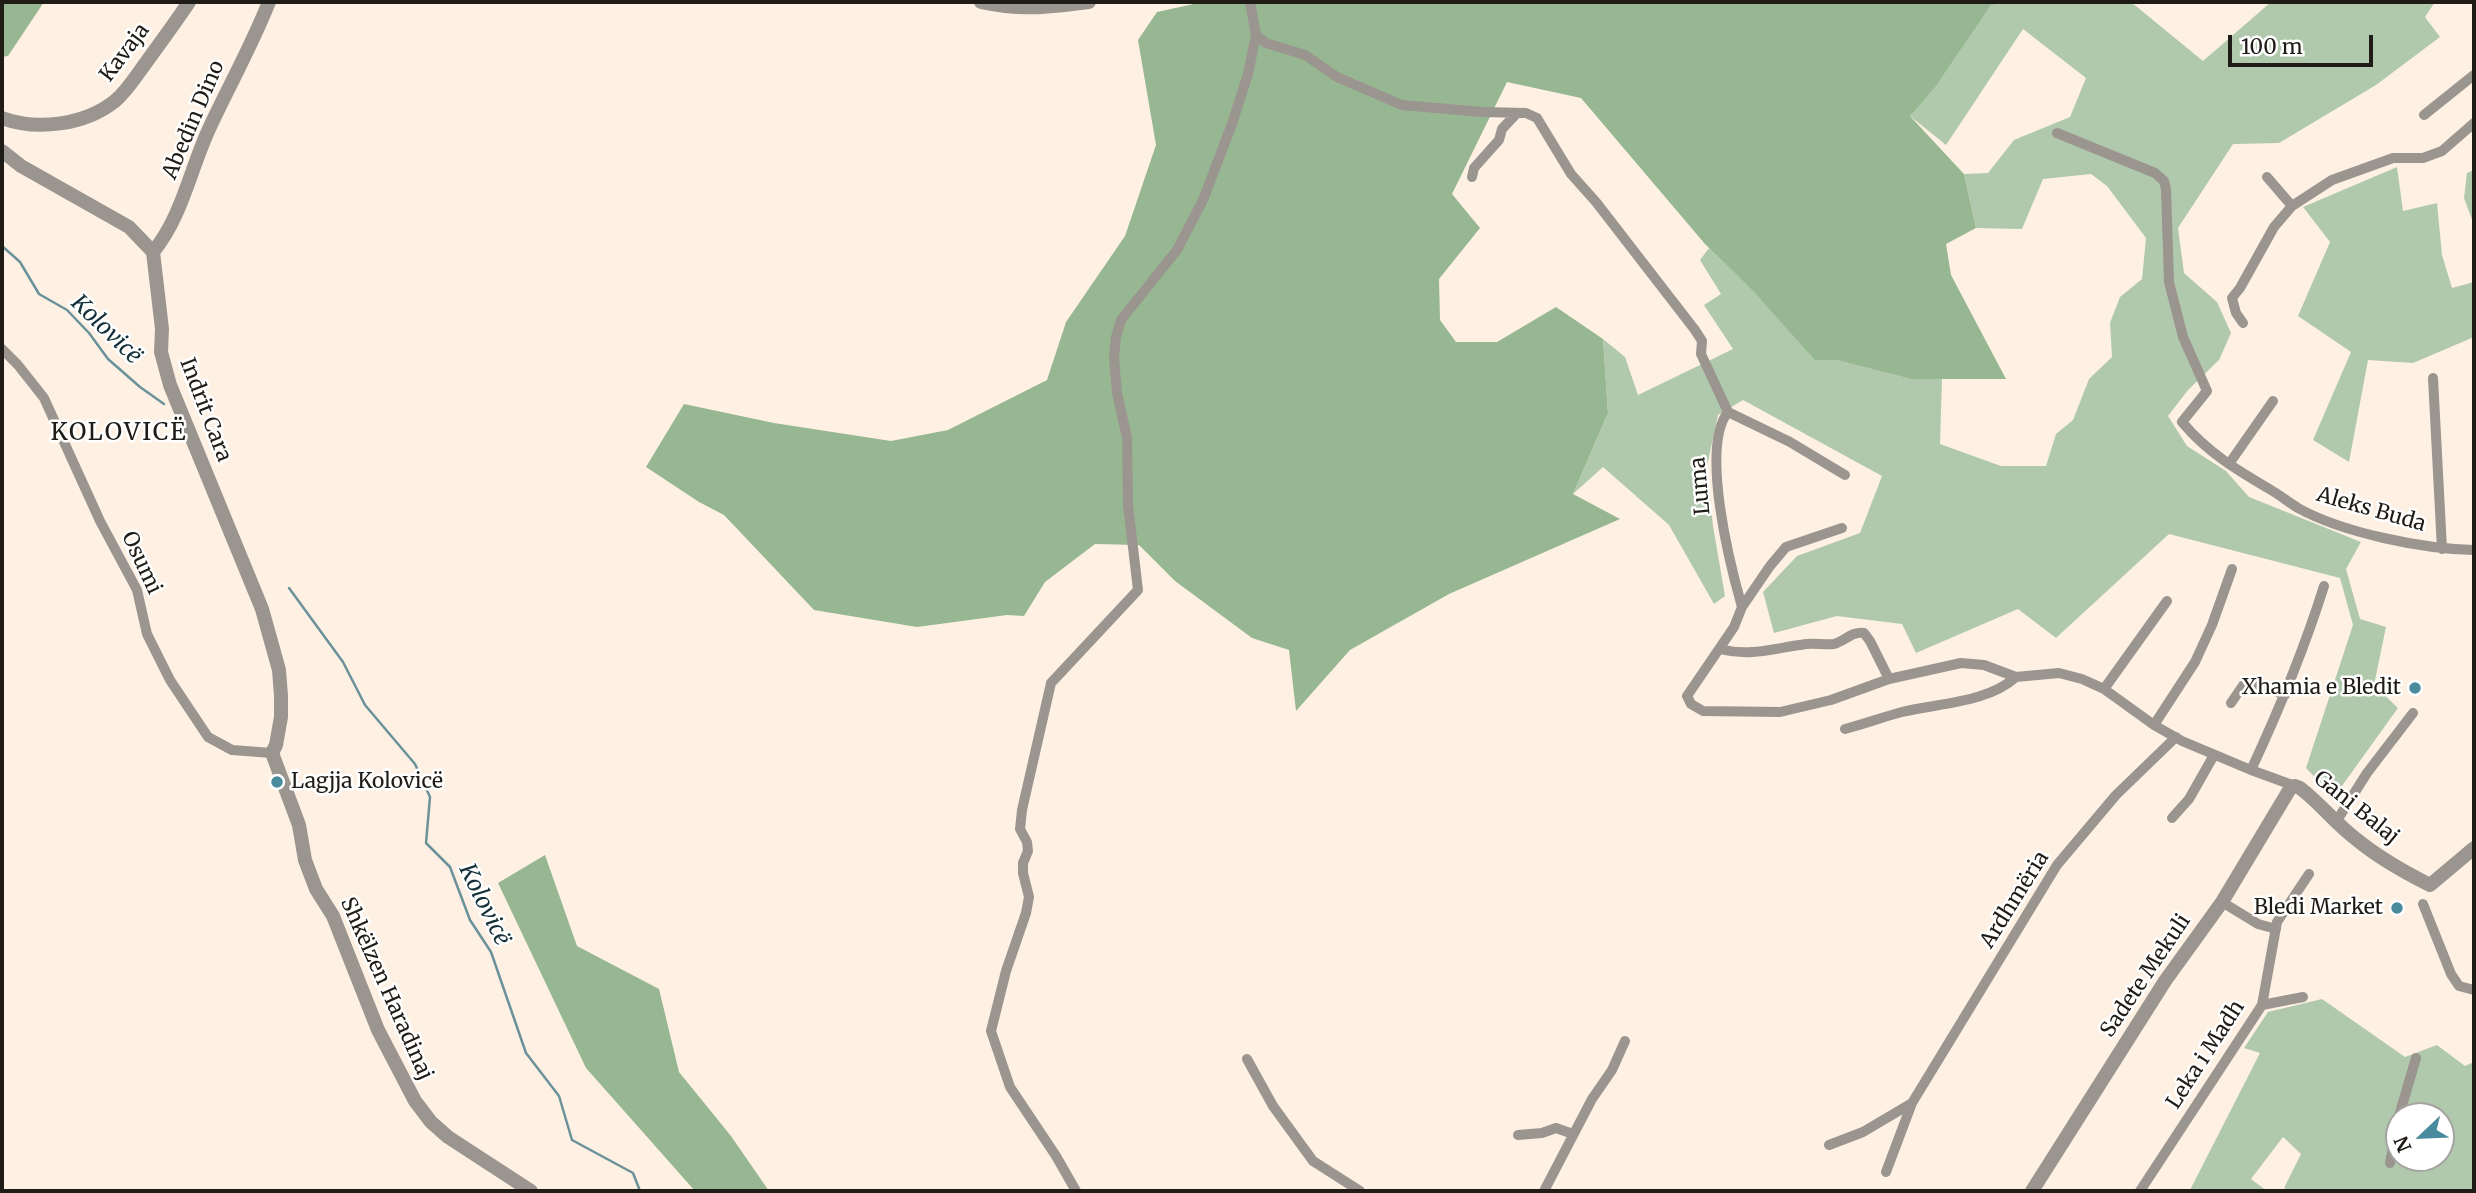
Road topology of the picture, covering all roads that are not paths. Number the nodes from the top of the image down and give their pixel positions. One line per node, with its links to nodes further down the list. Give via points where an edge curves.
1 (189, 2): 10 (street, Kavaja, via 127,90 105,108 79,119 48,124)
2 (269, 2): 17 (street, Abedin Dino, via 181,202)
3 (981, 2): 4 (street, via 1034,9)
4 (1089, 2)
5 (1250, 2): 6 (street)
6 (1256, 35): 8 (street, via 1402,104); 66 (street, via 1232,124 1203,200 1177,250 1121,320 1116,337 1117,393 1128,447 1128,505 1138,590 1051,683 1022,810 1020,829 1028,851 1023,873 1029,897 991,1031 1010,1087)
7 (2474, 75): 9 (street)
8 (1517, 113): 14 (street, via 1474,168); 22 (street, via 1536,118 1571,174 1695,330)
9 (2424, 115)
10 (2, 118)
11 (2474, 123): 16 (street, via 2442,151 2423,158 2393,158 2332,180)
12 (2057, 133): 23 (street, Aleks Buda, via 2155,173 2164,181 2169,282 2183,337 2207,391 2182,422 2199,443)
13 (2, 151): 17 (street, via 129,227)
14 (1472, 177)
15 (2266, 177): 16 (street)
16 (2292, 206): 18 (street, via 2274,227 2232,298)
17 (153, 252): 42 (street, Indrit Cara, via 162,329 160,352 170,386 262,609 279,670 281,717)
18 (2243, 323)
19 (2, 349): 42 (street, Osumi, via 44,398 137,590 147,634 170,680 208,737 232,750)
20 (2433, 378): 26 (street)
21 (2273, 401): 23 (street)
22 (1728, 412): 24 (street); 31 (street, Luma, via 1719,432 1717,486)
23 (2228, 464): 26 (street, Aleks Buda, via 2298,508 2327,520)
24 (1845, 475)
25 (1842, 528): 31 (street, via 1786,547)
26 (2442, 549): 27 (street, Aleks Buda)
27 (2474, 550)
28 (2232, 569): 39 (street, via 2195,662)
29 (2324, 586): 36 (street)
30 (2167, 600): 35 (street)
31 (1742, 607): 32 (street)
32 (1719, 649): 34 (street, via 1759,653 1834,644 1864,633); 34 (street, via 1687,696 1703,711 1780,712)
33 (2016, 677): 34 (street, via 1984,665 1961,663); 35 (street, Gani Balaj, via 2059,673); 40 (street, via 1990,693)
34 (1889, 679)
35 (2104, 689): 39 (street, Gani Balaj)
36 (2286, 695): 37 (street, via 2250,681); 44 (street)
37 (2231, 703)
38 (2413, 713): 47 (street)
39 (2154, 725): 41 (street, Gani Balaj)
40 (1845, 729)
41 (2176, 737): 43 (street, Gani Balaj); 60 (street, Ardhmëria, via 2116,795 2057,865)
42 (272, 753): 65 (street, Shkëlzen Haradinaj, via 299,825 316,889 333,916 378,1030 415,1101 449,1137)
43 (2214, 755): 44 (street, Gani Balaj); 46 (street, via 2189,799)
44 (2251, 770): 45 (street, Gani Balaj)
45 (2295, 786): 47 (street, Gani Balaj); 50 (street, Sadete Mekuli)
46 (2172, 818)
47 (2336, 822): 48 (street, Gani Balaj, via 2402,872 2430,886)
48 (2474, 848)
49 (2309, 874): 52 (street, Leka i Madh)
50 (2222, 901): 52 (street, via 2258,924); 69 (street, Sadete Mekuli, via 2165,981)
51 (2423, 904): 53 (street, via 2451,974 2459,986)
52 (2276, 929): 55 (street, Leka i Madh)
53 (2474, 990)
54 (2303, 997): 55 (street)
55 (2262, 1005): 70 (street, Leka i Madh)
56 (1625, 1041): 61 (street)
57 (2416, 1058): 59 (street)
58 (1247, 1059): 67 (street, via 1273,1106 1313,1161)
59 (2403, 1102)
60 (1912, 1103): 63 (street, Ardhmëria, via 1863,1132); 64 (street, Ardhmëria)
61 (1573, 1134): 62 (street, via 1556,1128); 68 (street)
62 (1518, 1135)
63 (1829, 1145)
64 (1886, 1172)
65 (528, 1191)
66 (1076, 1191)
67 (1360, 1191)
68 (1544, 1191)
69 (2032, 1191)
70 (2140, 1191)

